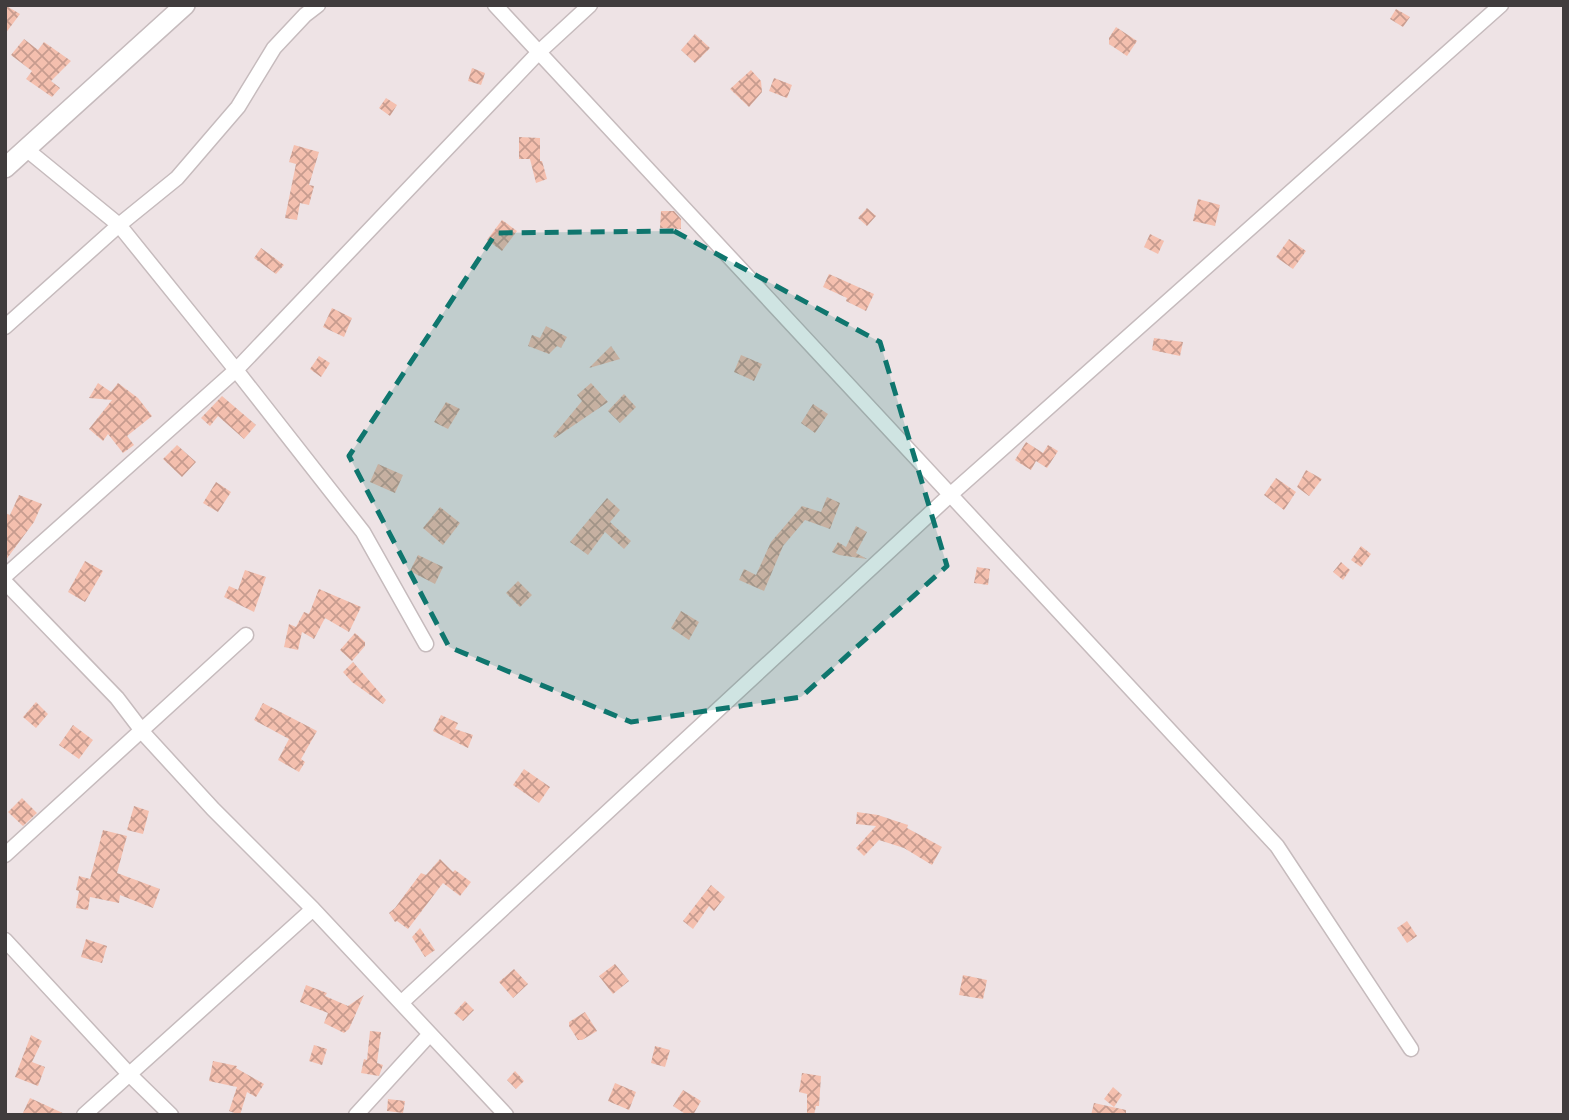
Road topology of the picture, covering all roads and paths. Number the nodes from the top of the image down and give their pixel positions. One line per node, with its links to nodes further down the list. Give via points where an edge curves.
1 (185, 5): 7 (main road)
2 (318, 5): 9 (street, via 274,48 238,107 177,178)
3 (495, 5): 6 (street)
4 (590, 5): 6 (street)
5 (1501, 5): 12 (street)
6 (539, 52): 11 (street); 12 (street)
7 (26, 149): 8 (main road); 9 (street)
8 (5, 168)
9 (119, 225): 10 (street); 11 (street)
10 (5, 327)
11 (236, 370): 13 (street); 16 (street, via 363,532)
12 (950, 495): 21 (street); 23 (street, via 1276,846)
13 (5, 576)
14 (5, 582): 17 (street, via 117,698)
15 (246, 635): 17 (street)
16 (426, 644)
17 (141, 730): 18 (street); 19 (street)
18 (5, 855)
19 (313, 909): 21 (street); 24 (street)
20 (5, 940): 24 (street)
21 (401, 1003): 22 (street)
22 (430, 1034): 27 (street); 28 (street)
23 (1411, 1049)
24 (129, 1074): 25 (street); 26 (street)
25 (84, 1115)
26 (171, 1115)
27 (356, 1115)
28 (506, 1115)

